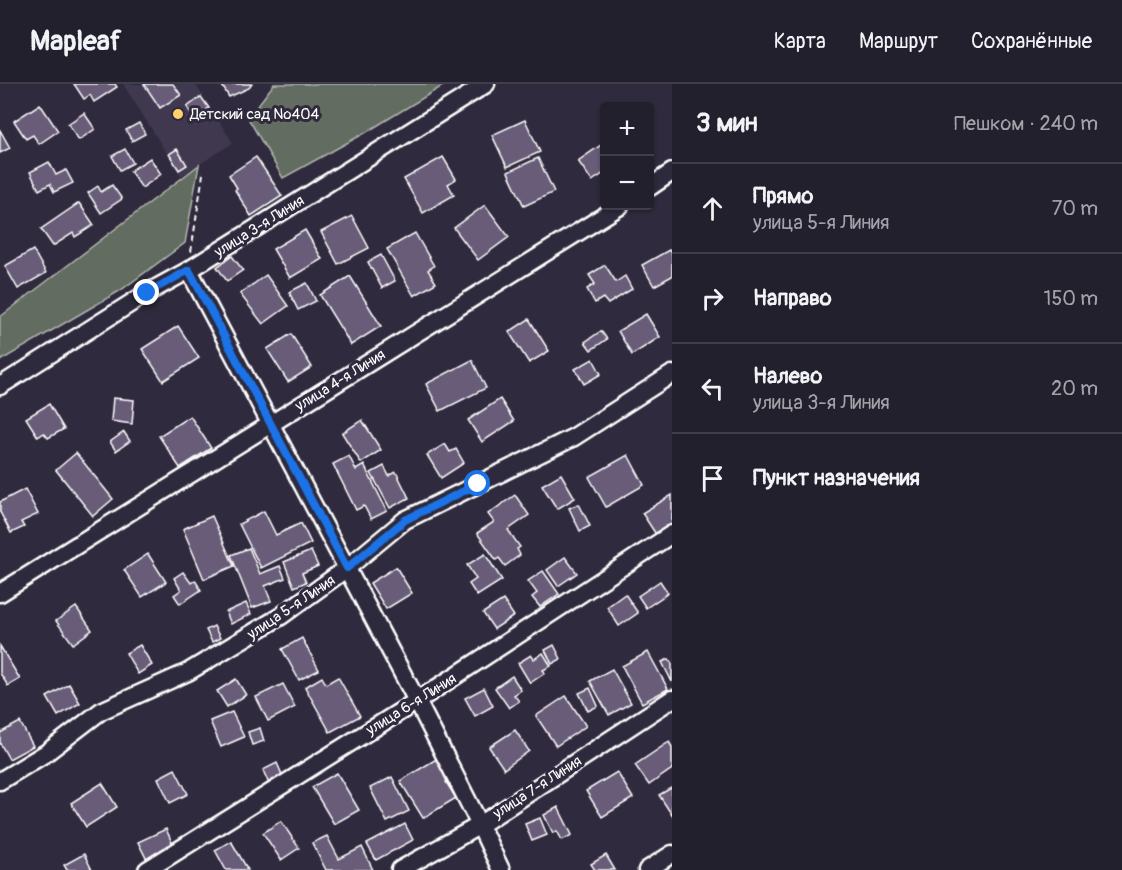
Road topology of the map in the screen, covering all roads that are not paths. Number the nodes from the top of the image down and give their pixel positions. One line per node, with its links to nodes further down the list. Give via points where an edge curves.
1 (486, 84): 5 (street, улица 3-я Линия)
2 (672, 172): 3 (street)
3 (654, 184)
4 (614, 210): 8 (street, улица 4-я Линия)
5 (189, 270): 7 (street, улица 3-я Линия); 8 (street)
6 (672, 374): 10 (street, улица 5-я Линия, via 574,437 405,520)
7 (0, 386)
8 (270, 423): 10 (street); 11 (street, улица 4-я Линия)
9 (672, 534): 13 (street, улица 6-я Линия)
10 (347, 568): 13 (street); 14 (street, улица 5-я Линия, via 281,616 188,672 101,711 46,753)
11 (0, 593)
12 (672, 699): 15 (street, улица 7-я Линия)
13 (417, 701): 15 (street); 17 (street, улица 6-я Линия)
14 (0, 781)
15 (480, 825): 18 (street, улица 7-я Линия); 19 (street)
16 (672, 854): 20 (street)
17 (147, 870)
18 (400, 870)
19 (501, 870)
20 (646, 870)

